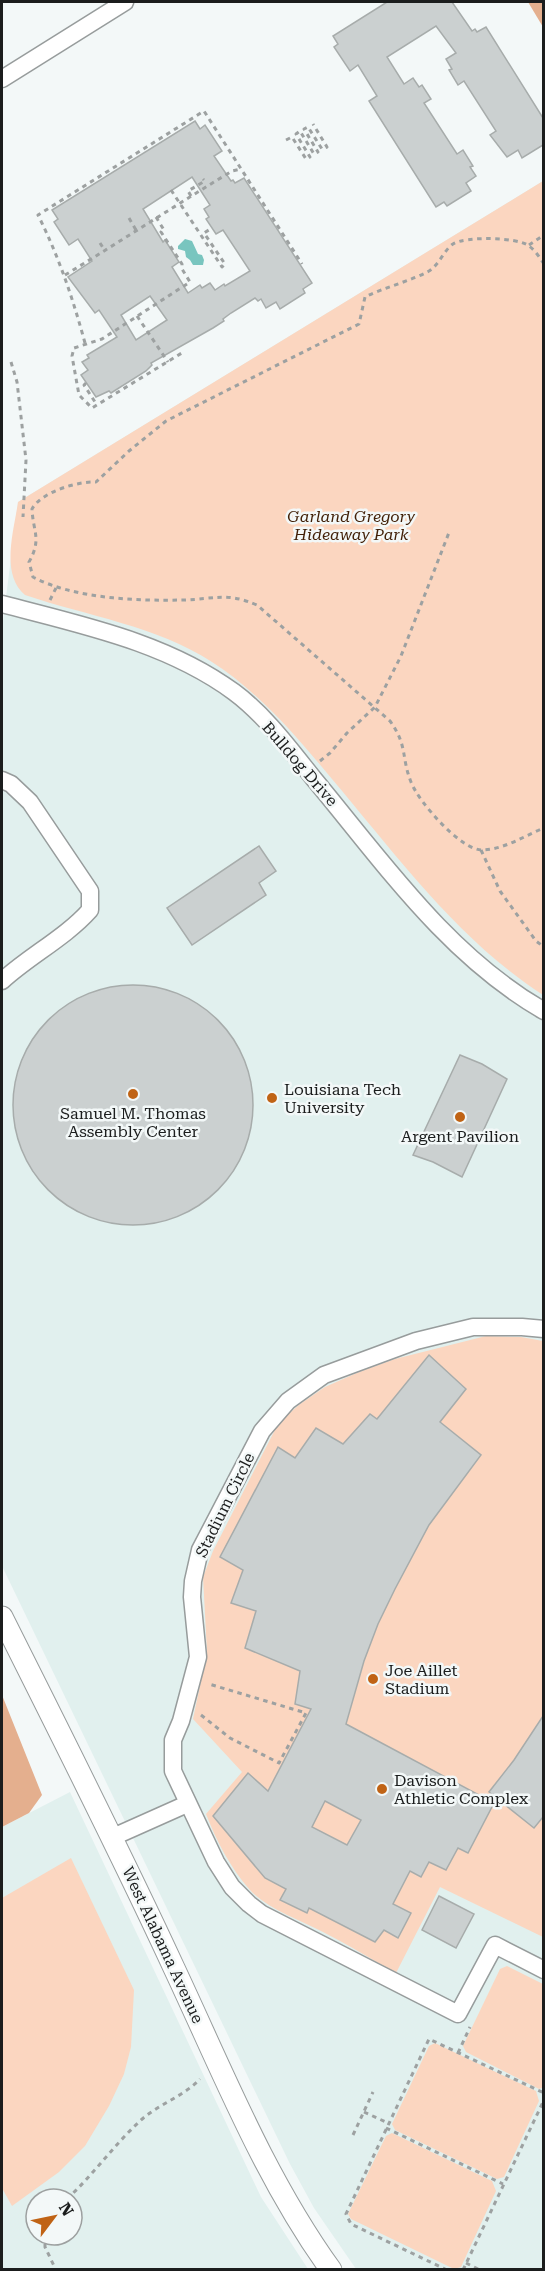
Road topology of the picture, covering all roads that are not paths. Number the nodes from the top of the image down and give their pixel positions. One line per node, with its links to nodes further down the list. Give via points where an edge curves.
1 (124, 2): 2 (street)
2 (2, 79)
3 (2, 604): 6 (street, Bulldog Drive, via 129,639 195,668 236,694 286,744 434,921 505,985)
4 (2, 780): 5 (street, via 30,802 90,891 90,910)
5 (2, 981)
6 (543, 1011)
7 (543, 1329): 9 (street, Stadium Circle, via 473,1327 407,1344 324,1374 288,1401 269,1422 196,1563 192,1597 198,1657 172,1755 173,1771)
8 (2, 1617): 10 (main road, West Alabama Avenue)
9 (187, 1804): 10 (street); 11 (street, Stadium Circle, via 216,1862 249,1904 458,2014 495,1945)
10 (113, 1837): 12 (main road, West Alabama Avenue, via 262,2157)
11 (543, 1970)
12 (331, 2270)

